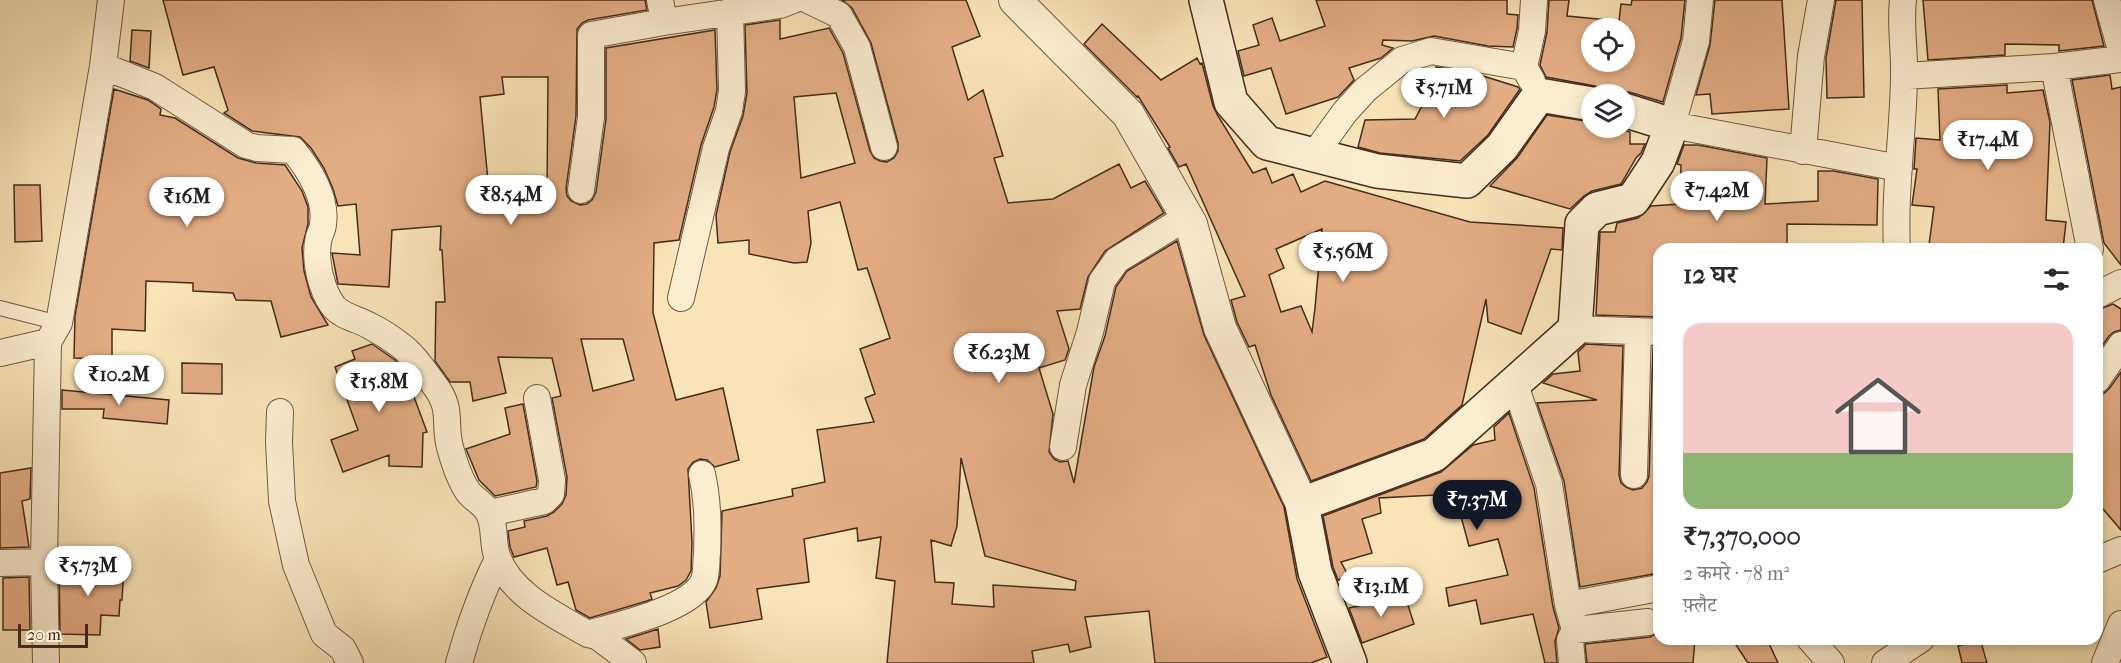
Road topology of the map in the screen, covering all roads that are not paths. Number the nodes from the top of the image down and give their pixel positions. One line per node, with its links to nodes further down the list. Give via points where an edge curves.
1 (111, 0): 15 (street)
2 (793, 0): 12 (street)
3 (808, 0): 22 (street, via 839,15 857,47)
4 (1206, 0): 24 (main road, via 1231,102 1266,143)
5 (1534, 0): 18 (street)
6 (1700, 0): 21 (street, via 1696,41)
7 (1821, 0): 23 (street, via 1811,56)
8 (1903, 0): 17 (street, via 1900,22)
9 (2107, 0): 13 (street)
10 (1021, 2): 27 (street, via 1128,114)
11 (662, 11): 12 (street); 26 (street, via 591,35 591,117)
12 (730, 11): 30 (street, via 729,111 716,148)
13 (2121, 50)
14 (2121, 59): 16 (street)
15 (103, 66): 33 (street); 45 (street, via 155,87 246,145 293,150 301,159 321,203 323,224 317,254 323,287 333,307 402,346 431,380 446,405 448,441 459,476 469,493)
16 (2054, 67): 17 (street); 29 (street)
17 (1904, 76): 25 (street)
18 (1532, 81): 19 (main road); 24 (street, via 1431,51 1402,60 1352,105); 24 (main road, via 1502,147 1467,181 1377,171)
19 (1581, 100)
20 (1635, 113): 21 (main road)
21 (1672, 125): 23 (street); 32 (main road, via 1658,162 1633,200 1597,210 1582,224)
22 (884, 147)
23 (1803, 151): 25 (street)
24 (1314, 156)
25 (1899, 168): 28 (street)
26 (582, 190)
27 (1187, 217): 41 (street, via 1117,260 1102,281 1073,385); 44 (street, via 1220,328)
28 (1898, 243)
29 (2089, 243)
30 (681, 298)
31 (0, 308): 33 (lane)
32 (1575, 329): 34 (street); 38 (main road)
33 (53, 332): 36 (street); 49 (street)
34 (1648, 332): 43 (street)
35 (2121, 345): 37 (street)
36 (0, 353)
37 (2103, 371)
38 (1514, 382): 44 (main road, via 1434,455); 52 (street, via 1549,484)
39 (537, 398): 45 (street, via 552,480 551,494 544,501)
40 (280, 412): 61 (street, via 282,501 296,565 324,634 343,650)
41 (1063, 447)
42 (702, 474): 56 (street, via 708,510 704,582 681,602 651,616)
43 (1634, 475)
44 (1302, 504): 64 (main road, via 1315,572)
45 (490, 513): 48 (street)
46 (2121, 550): 47 (street)
47 (2103, 558)
48 (498, 560): 56 (street, via 507,577 540,607); 62 (street, via 474,613)
49 (44, 562): 50 (street); 60 (street)
50 (0, 563)
51 (1653, 589): 52 (street)
52 (1568, 605): 55 (street)
53 (1648, 622): 55 (street)
54 (2121, 624): 59 (street)
55 (1575, 630): 65 (street, via 1570,640)
56 (588, 634): 63 (street, via 597,636)
57 (1815, 645): 66 (street)
58 (1912, 645): 67 (street)
59 (2112, 653)
60 (46, 663)
61 (350, 663)
62 (459, 663)
63 (633, 663)
64 (1350, 663)
65 (1572, 663)
66 (1831, 663)
67 (1885, 663)

